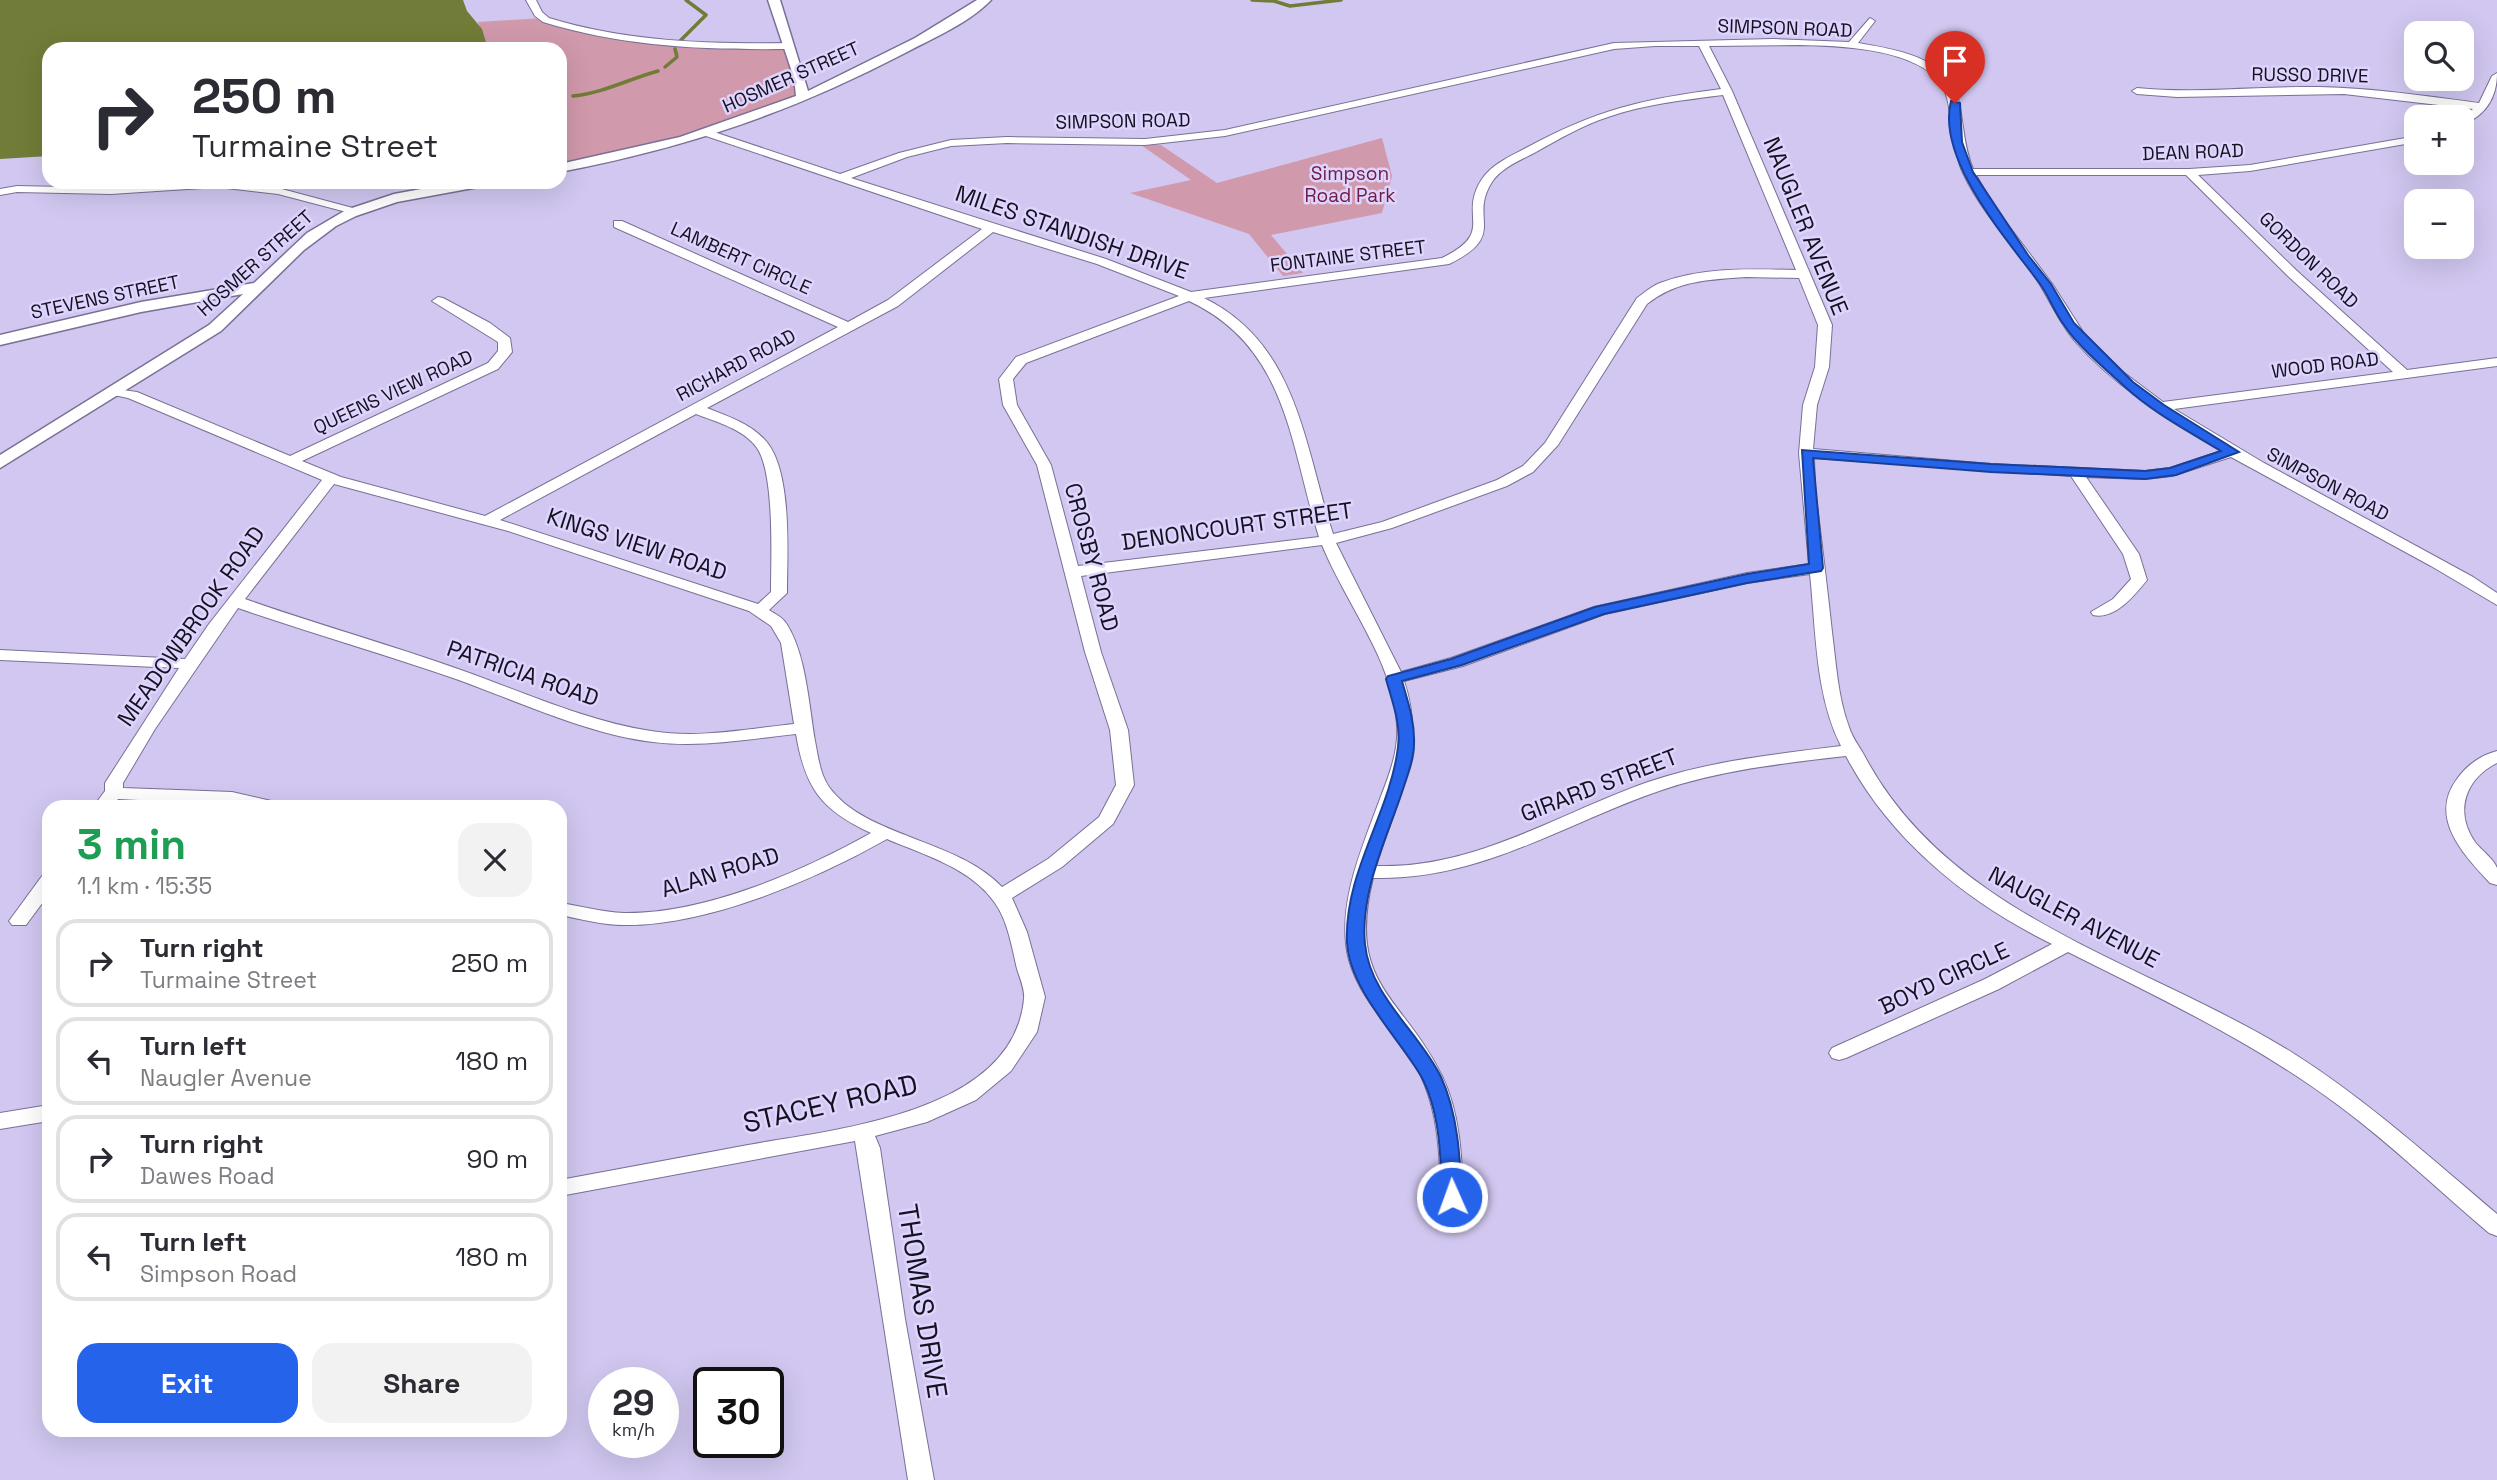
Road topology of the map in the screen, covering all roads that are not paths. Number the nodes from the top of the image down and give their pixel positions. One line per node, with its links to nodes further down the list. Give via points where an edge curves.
1 (531, 0): 7 (street, via 546,20 650,43)
2 (774, 0): 7 (street)
3 (985, 0): 11 (street, HOSMER STREET, via 936,31)
4 (1870, 20): 6 (street)
5 (1702, 43): 6 (street, SIMPSON ROAD); 9 (street, NAUGLER AVENUE); 19 (street, SIMPSON ROAD, via 1638,43 1593,49 1200,138 951,143)
6 (1852, 46): 17 (street, SIMPSON ROAD, via 1911,59 1941,76 1954,94 1957,142)
7 (789, 47): 11 (street)
8 (2497, 76): 12 (street)
9 (1727, 91): 27 (street, NAUGLER AVENUE); 29 (street, FONTAINE STREET, via 1613,111 1550,139 1497,170 1481,195 1475,246 1445,261)
10 (2137, 91): 12 (street, RUSSO DRIVE, via 2195,95 2324,90)
11 (803, 99): 14 (street, HOSMER STREET)
12 (2483, 107): 13 (street)
13 (2474, 113)
14 (710, 134): 16 (street, HOSMER STREET); 19 (street, MILES STANDISH DRIVE)
15 (2404, 141): 18 (street, DEAN ROAD, via 2250,168)
16 (567, 167)
17 (1968, 172): 18 (street, DEAN ROAD); 36 (street, SIMPSON ROAD, via 2069,325 2112,369)
18 (2189, 172): 34 (street, GORDON ROAD)
19 (841, 178): 26 (street, MILES STANDISH DRIVE)
20 (132, 189): 23 (street)
21 (264, 189): 24 (street)
22 (448, 189): 24 (street, HOSMER STREET)
23 (0, 192)
24 (358, 211): 28 (street, HOSMER STREET, via 314,234)
25 (618, 224): 31 (street, LAMBERT CIRCLE)
26 (991, 228): 29 (street, MILES STANDISH DRIVE, via 1117,266); 31 (street, RICHARD ROAD, via 922,283)
27 (1804, 274): 39 (street, NAUGLER AVENUE, via 1826,337 1810,405); 45 (street, DENONCOURT STREET, via 1698,277 1662,286 1642,301 1551,445 1528,470 1387,525)
28 (260, 286): 32 (street, STEVENS STREET); 35 (street, HOSMER STREET, via 215,328)
29 (1190, 296): 45 (street, MILES STANDISH DRIVE, via 1239,327 1281,385); 47 (street, CROSBY ROAD, via 1021,360 1006,379 1010,405 1044,463)
30 (438, 301): 40 (street, QUEENS VIEW ROAD, via 505,341 506,352 493,366)
31 (849, 327): 37 (street, RICHARD ROAD)
32 (0, 340)
33 (2497, 362): 34 (street, WOOD ROAD)
34 (2404, 374): 36 (street, WOOD ROAD)
35 (114, 391): 40 (street, KINGS VIEW ROAD); 41 (street, HOSMER STREET)
36 (2159, 407): 38 (street, SIMPSON ROAD)
37 (695, 409): 44 (street, RICHARD ROAD); 50 (street, via 739,426 766,449 780,542 779,593)
38 (2232, 452): 42 (street, via 2172,472); 48 (street, SIMPSON ROAD, via 2461,575)
39 (1806, 453): 42 (street); 46 (street, NAUGLER AVENUE)
40 (288, 462): 43 (street, KINGS VIEW ROAD)
41 (0, 463)
42 (2076, 473): 51 (street, via 2131,554 2139,580 2119,602)
43 (331, 478): 44 (street, KINGS VIEW ROAD); 49 (street, MEADOWBROOK ROAD)
44 (488, 520): 50 (street, KINGS VIEW ROAD, via 694,585)
45 (1328, 540): 47 (street, DENONCOURT STREET); 54 (street, MILES STANDISH DRIVE)
46 (1816, 568): 54 (street, via 1600,610 1457,662); 56 (street, NAUGLER AVENUE, via 1829,677 1840,727)
47 (1072, 572): 65 (street, CROSBY ROAD, via 1119,730 1125,785 1107,820 1055,863)
48 (2497, 600)
49 (234, 601): 53 (street, MEADOWBROOK ROAD); 55 (street, PATRICIA ROAD, via 613,729 700,739)
50 (760, 611): 55 (street, KINGS VIEW ROAD, via 778,623 789,643)
51 (2099, 612)
52 (0, 655): 53 (street)
53 (191, 664): 58 (street, MEADOWBROOK ROAD, via 146,729 114,783)
54 (1394, 679): 62 (street, MILES STANDISH DRIVE, via 1406,720 1406,746)
55 (804, 729): 61 (street, KINGS VIEW ROAD, via 820,788 841,810)
56 (1852, 750): 62 (street, GIRARD STREET, via 1728,766 1657,785 1457,865 1414,873); 68 (street, NAUGLER AVENUE, via 1883,802 1965,884)
57 (2497, 755): 63 (street, via 2469,773 2454,807 2464,839)
58 (114, 791): 59 (street, MEADOWBROOK ROAD); 60 (street)
59 (107, 800)
60 (241, 800)
61 (886, 832): 65 (street, KINGS VIEW ROAD, via 982,877); 66 (street, ALAN ROAD, via 804,872 678,915 622,919)
62 (1367, 872): 74 (street, MILES STANDISH DRIVE, via 1356,913 1356,946 1365,978 1432,1077 1446,1129)
63 (2497, 878)
64 (42, 890): 67 (street)
65 (1001, 897): 72 (street, STACEY ROAD, via 1017,932 1035,996 1027,1032 1004,1066 968,1096)
66 (567, 910)
67 (19, 921)
68 (2068, 944): 69 (street, BOYD CIRCLE); 75 (street, NAUGLER AVENUE, via 2287,1059 2347,1100)
69 (1839, 1053)
70 (42, 1114): 71 (street)
71 (0, 1121)
72 (862, 1132): 73 (street, STACEY ROAD); 76 (street, THOMAS DRIVE, via 869,1148)
73 (567, 1187)
74 (1452, 1197)
75 (2497, 1227)
76 (921, 1480)

